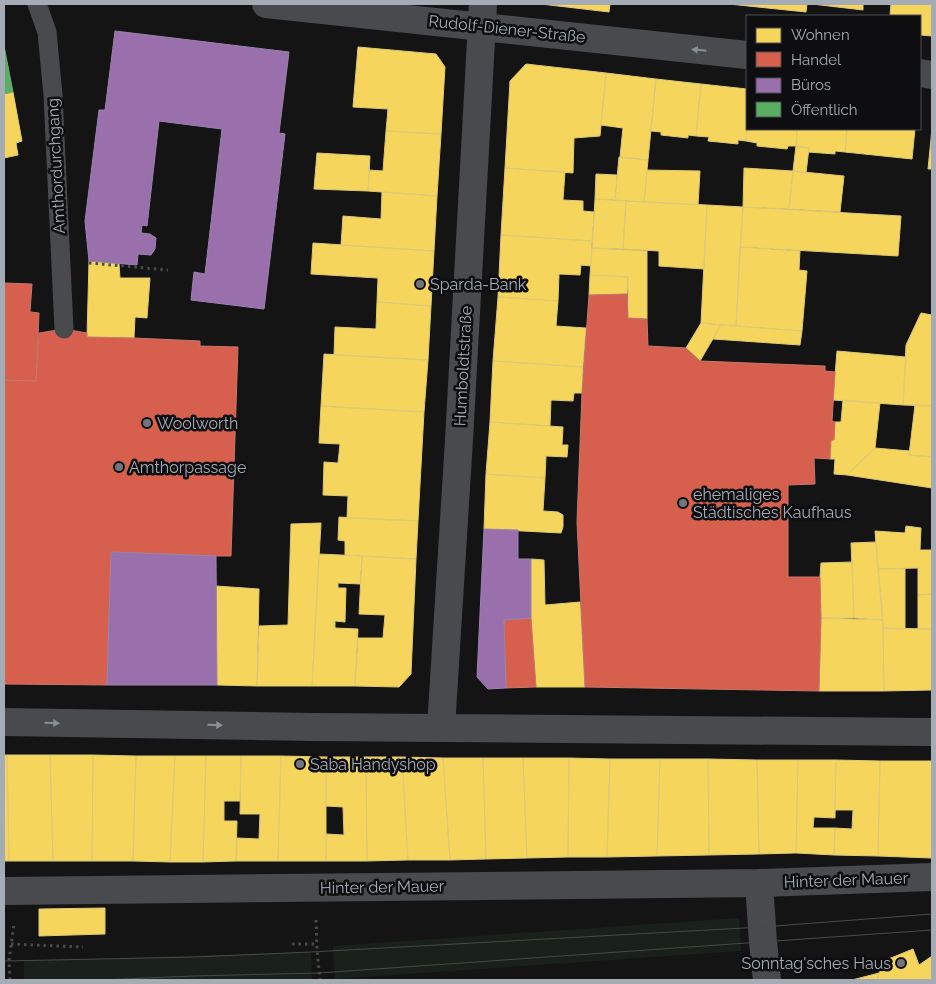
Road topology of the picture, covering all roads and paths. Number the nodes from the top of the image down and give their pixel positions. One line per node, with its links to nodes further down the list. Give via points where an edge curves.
1 (37, 4): 5 (lane, Amthordurchgang, via 47,32 53,95)
2 (266, 4): 3 (street, Rudolf-Diener-Straße)
3 (482, 15): 4 (street, Rudolf-Diener-Straße, one-way to 3); 9 (street, Humboldtstraße)
4 (746, 55)
5 (61, 260): 6 (path); 7 (lane, Amthordurchgang)
6 (168, 270)
7 (64, 329)
8 (4, 722): 9 (street, one-way to 9)
9 (441, 728): 10 (street)
10 (932, 732)
11 (932, 877): 12 (street, Hinter der Mauer)
12 (759, 883): 13 (street, Hinter der Mauer); 20 (street, Hinter der Mauer)
13 (4, 891)
14 (11, 944): 17 (path)
15 (292, 944): 16 (path)
16 (317, 944)
17 (83, 947)
18 (317, 950): 19 (path)
19 (320, 980)
20 (767, 980)

